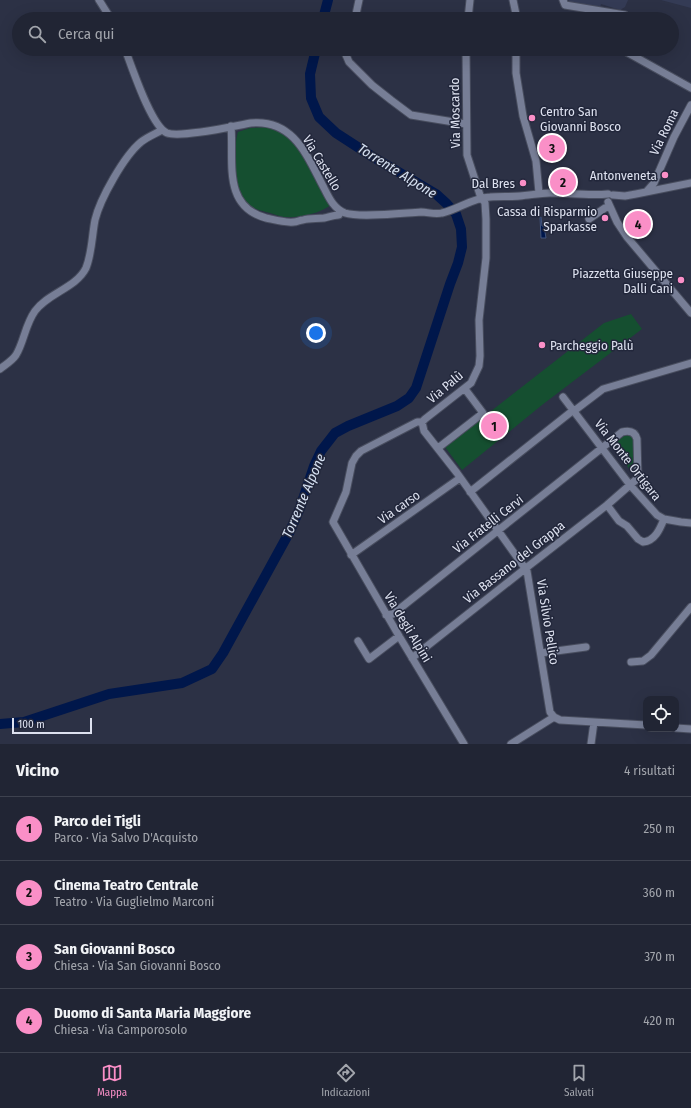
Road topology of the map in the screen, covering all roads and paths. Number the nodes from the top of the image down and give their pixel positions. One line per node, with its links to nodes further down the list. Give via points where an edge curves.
1 (99, 0): 6 (street)
2 (359, 0): 7 (street)
3 (470, 0): 8 (street)
4 (513, 0): 9 (street)
5 (563, 0): 10 (street, via 565,5)
6 (107, 12)
7 (356, 12)
8 (469, 12)
9 (516, 12)
10 (607, 12)
11 (128, 56): 20 (street, via 151,114)
12 (346, 56): 18 (street, via 349,62 372,85 412,115)
13 (466, 56): 18 (street, Via Moscardo)
14 (516, 56): 23 (street, via 523,116 536,161)
15 (634, 56): 16 (street)
16 (691, 88)
17 (691, 105): 22 (street, Via Roma, via 654,182)
18 (466, 124): 24 (street, Via Moscardo, via 467,155)
19 (231, 126): 20 (street, via 186,134 172,134); 26 (street, Via Castello, via 267,122 283,128 297,142 332,202); 26 (street, Via Castello, via 232,183 242,203 250,210 266,218 294,222 339,215)
20 (162, 130): 30 (street, via 141,143 128,158 100,204 85,268 78,277 36,310 15,356)
21 (691, 183): 22 (street)
22 (647, 191): 25 (street)
23 (539, 193): 24 (street, Via Castello); 25 (street, Via Castello, via 591,194)
24 (482, 198): 26 (street, Via Castello, via 440,214 347,214); 31 (street, Via Palù, via 485,203 487,234 479,320 480,356 476,373)
25 (609, 200): 27 (street); 28 (street, via 614,216 627,238)
26 (340, 210)
27 (589, 219)
28 (691, 313)
29 (691, 363): 33 (street, via 604,389)
30 (0, 369)
31 (465, 388): 34 (street, Via Palù); 36 (street, via 483,413)
32 (563, 397): 33 (street, Via Monte Ortigara)
33 (574, 411): 35 (street, Via Monte Ortigara); 39 (street)
34 (422, 422): 36 (street, Via Silvio Pellico, via 424,431); 42 (street, Via Palù, via 417,422 371,445 356,456 346,492)
35 (603, 447): 38 (street, Via Monte Ortigara); 38 (street, Via Fratelli Cervi, via 622,432 635,434 638,478); 44 (street, Via Fratelli Cervi)
36 (438, 448): 37 (street, Via Silvio Pellico)
37 (460, 478): 39 (street, Via Silvio Pellico); 45 (street, Via carso)
38 (630, 485): 40 (street, Via Bassano del Grappa); 41 (street, Via Monte Ortigara, via 657,515)
39 (470, 492): 44 (street, Via Silvio Pellico)
40 (607, 505): 41 (street, via 619,521 643,542 650,541 656,535); 46 (street, Via Bassano del Grappa)
41 (664, 519): 43 (street, Via Monte Ortigara)
42 (333, 522): 45 (street, Via degli Alpini)
43 (691, 523)
44 (499, 531): 46 (street, Via Silvio Pellico); 48 (street, Via Fratelli Cervi, via 393,614)
45 (351, 554): 48 (street, Via degli Alpini)
46 (526, 568): 52 (street, Via Silvio Pellico); 53 (street, Via Bassano del Grappa)
47 (691, 607): 54 (street, via 651,655 643,660)
48 (386, 615): 49 (street, Via degli Alpini)
49 (399, 636): 50 (street, via 369,659); 53 (street, Via degli Alpini)
50 (358, 641)
51 (586, 647): 52 (street)
52 (541, 653): 55 (street, Via Silvio Pellico, via 550,712)
53 (412, 658): 60 (street, Via degli Alpini)
54 (631, 662)
55 (554, 716): 56 (street, via 560,720); 61 (street)
56 (594, 722): 57 (street); 62 (street)
57 (643, 725)
58 (679, 728): 59 (street)
59 (691, 729)
60 (464, 744)
61 (510, 744)
62 (591, 744)

